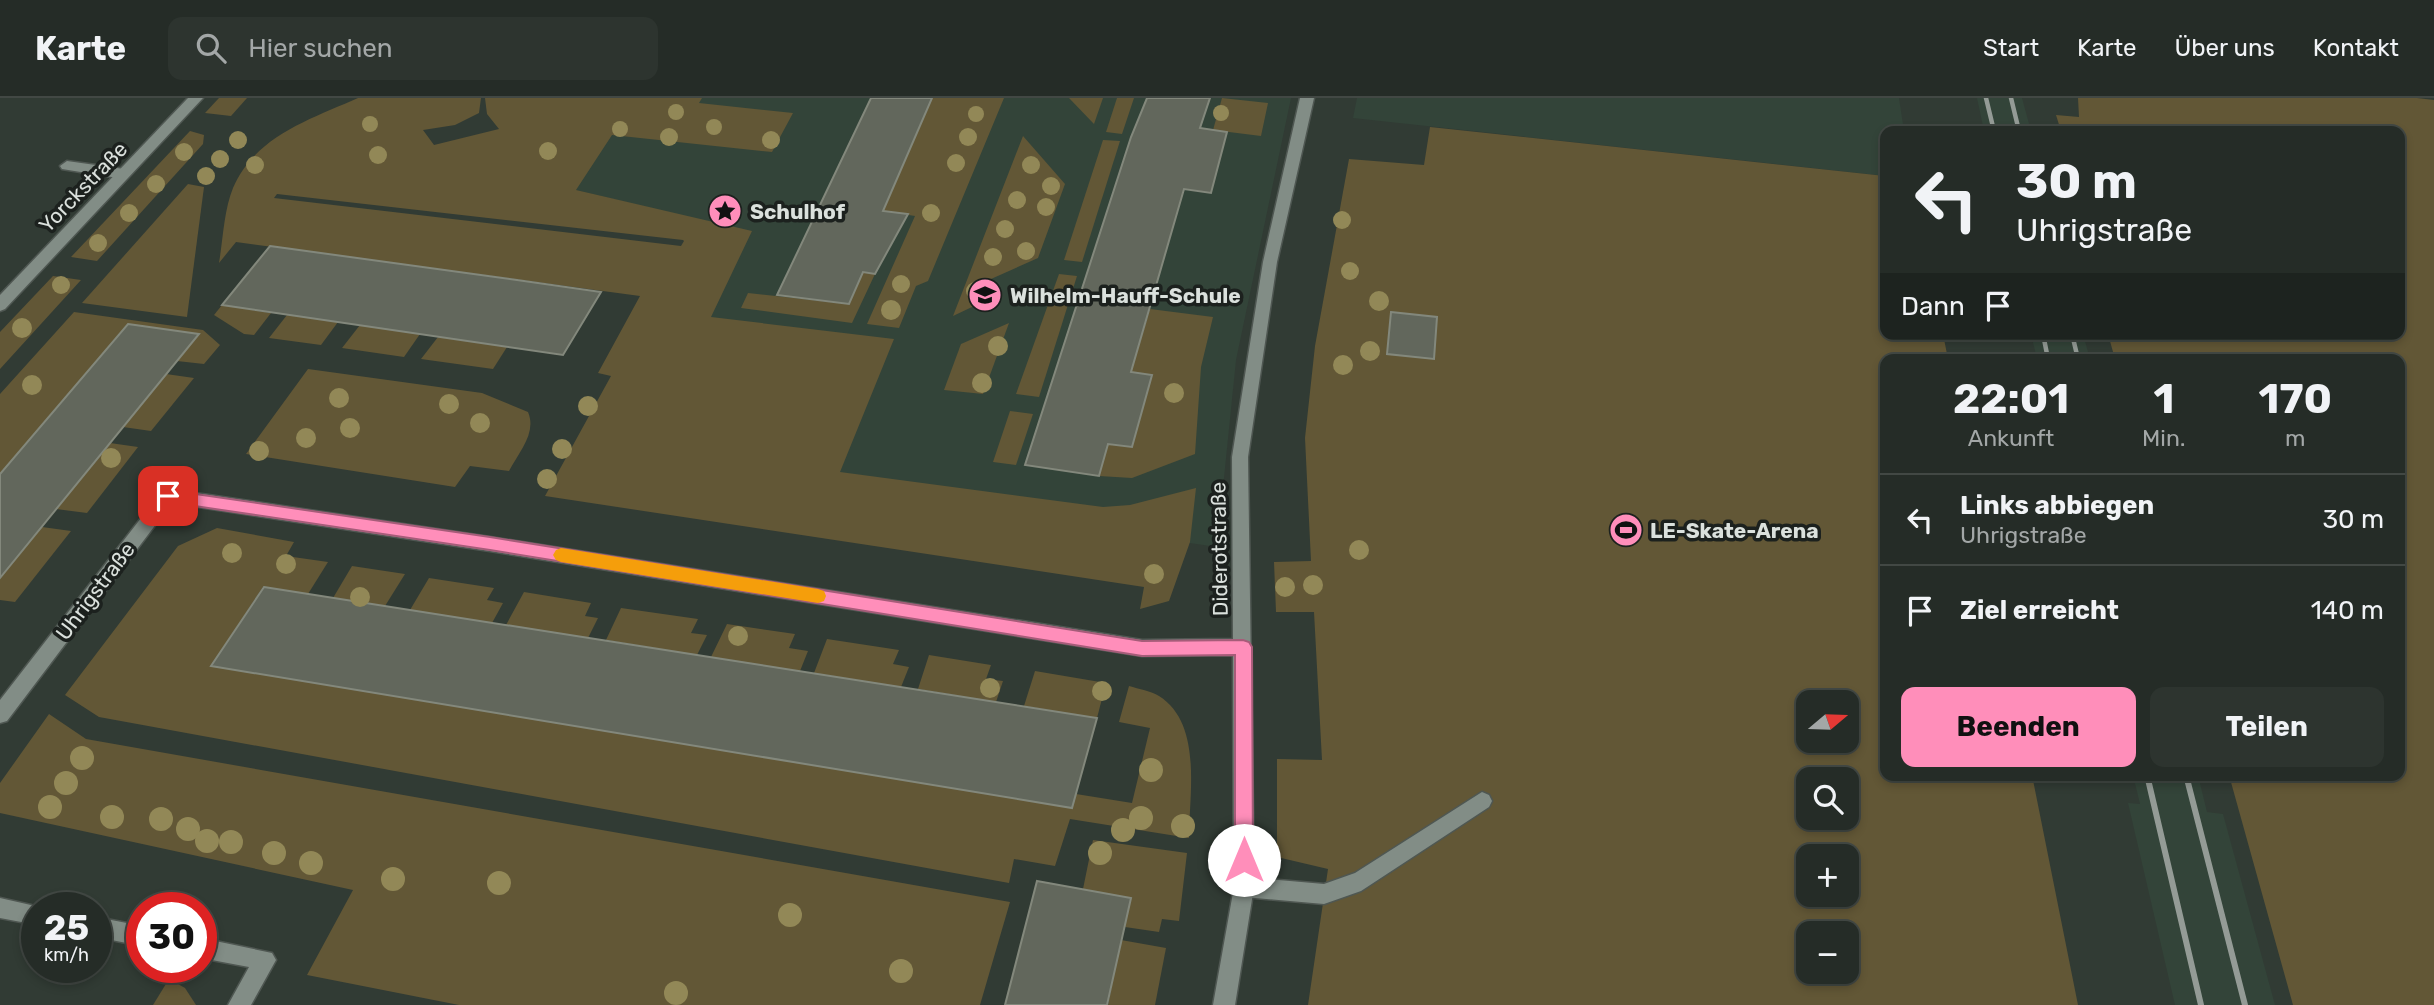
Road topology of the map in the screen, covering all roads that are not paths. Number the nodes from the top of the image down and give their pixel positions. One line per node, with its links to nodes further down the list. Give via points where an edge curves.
1 (196, 98): 4 (street, Yorckstraße)
2 (1307, 98): 6 (street, Diderotstraße, via 1270,262 1240,457)
3 (67, 166): 4 (street)
4 (124, 174): 5 (street, Yorckstraße)
5 (0, 305)
6 (1243, 647): 7 (street, Uhrigstraße, via 1142,648 168,496); 9 (street, Diderotstraße)
7 (0, 715)
8 (1482, 801): 9 (street, via 1361,881 1324,894)
9 (1244, 887): 14 (street, Diderotstraße)
10 (0, 908): 11 (street)
11 (21, 912)
12 (217, 951): 13 (street, via 265,960)
13 (239, 1005)
14 (1224, 1005)

